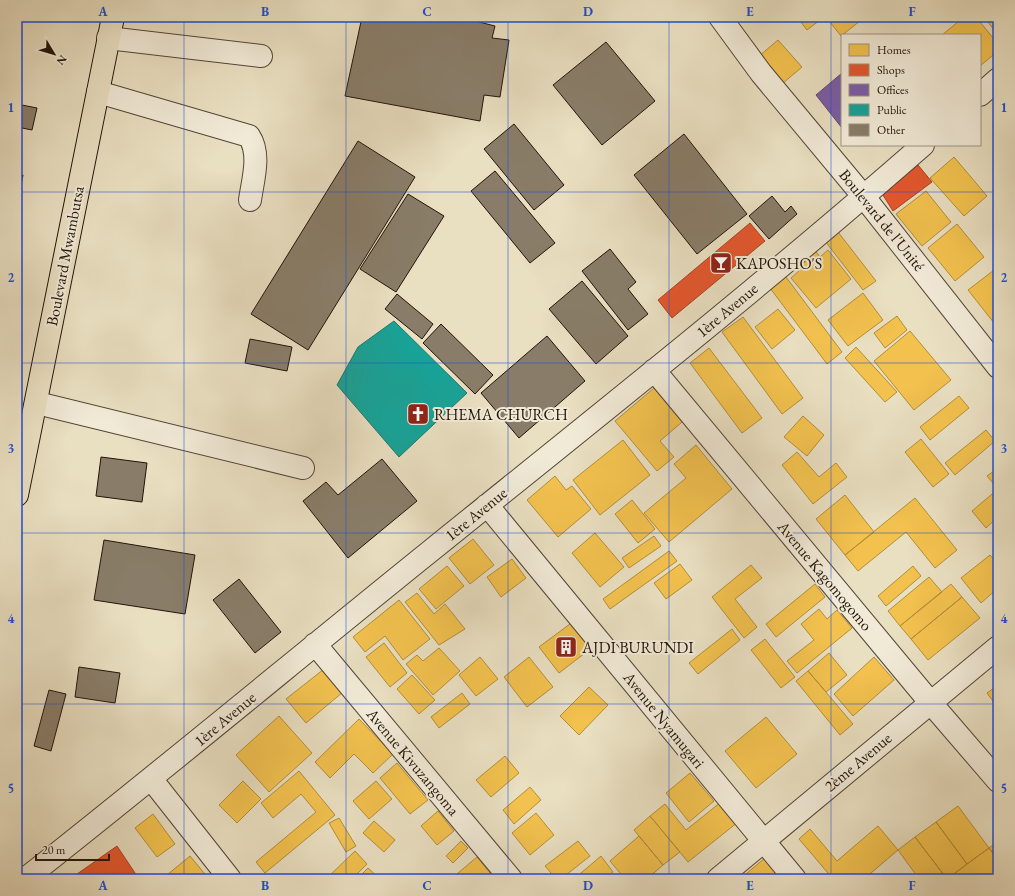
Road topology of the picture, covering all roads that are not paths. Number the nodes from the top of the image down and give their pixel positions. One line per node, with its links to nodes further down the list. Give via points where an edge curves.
1 (113, 17): 3 (highway, Boulevard Mwambutsa)
2 (720, 17): 9 (street, Boulevard de l'Unité, via 761,73)
3 (108, 38): 4 (street); 6 (highway, Boulevard Mwambutsa)
4 (260, 56)
5 (998, 79): 7 (street)
6 (98, 92): 10 (street, via 249,136 255,145 256,155); 13 (highway, Boulevard Mwambutsa)
7 (981, 94)
8 (922, 146): 9 (street, 1ère Avenue)
9 (864, 196): 11 (street, Boulevard de l'Unité); 12 (street, 1ère Avenue)
10 (250, 200)
11 (998, 366)
12 (654, 370): 16 (street, 1ère Avenue); 19 (street, Avenue Kagomogomo)
13 (37, 402): 14 (street); 15 (highway, Boulevard Mwambutsa)
14 (302, 468)
15 (17, 495)
16 (487, 505): 17 (street, 1ère Avenue); 22 (street, Avenue Nyamugari)
17 (315, 644): 20 (street, 1ère Avenue); 25 (street, Avenue Kivuzangoma)
18 (998, 647): 19 (street, 2ème Avenue)
19 (930, 702): 21 (street, Avenue Kagomogomo); 22 (street, 2ème Avenue)
20 (152, 780): 23 (street, 1ère Avenue); 24 (street)
21 (998, 781)
22 (764, 841): 26 (street, 2ème Avenue); 27 (street, Avenue Nyamugari)
23 (25, 879)
24 (230, 879)
25 (511, 879)
26 (718, 879)
27 (796, 879)

